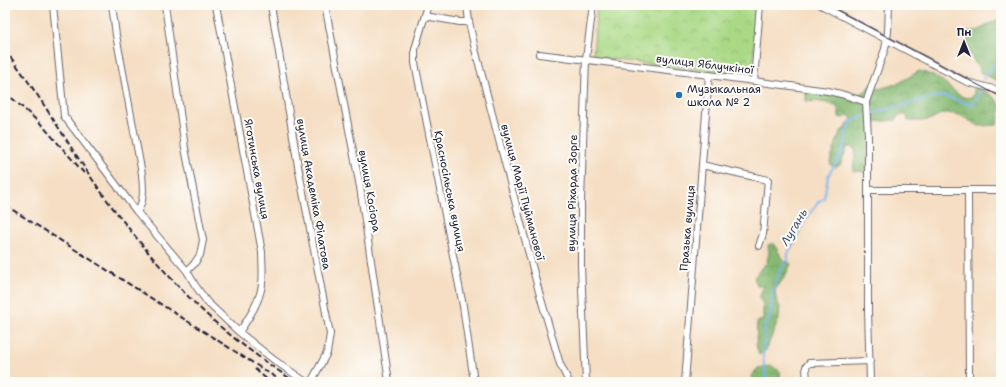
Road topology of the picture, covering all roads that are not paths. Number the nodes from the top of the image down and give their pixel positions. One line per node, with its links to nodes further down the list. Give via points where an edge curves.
1 (53, 5): 26 (street, via 64,116)
2 (112, 5): 26 (street, via 142,174 143,197)
3 (165, 5): 28 (street, via 185,148 203,240 200,255)
4 (216, 5): 29 (street, Яготинська вулиця, via 262,252 261,292)
5 (271, 5): 32 (street, вулиця Академіка Філатова, via 330,334 328,353)
6 (325, 5): 33 (street, вулиця Косіора, via 360,187)
7 (428, 5): 13 (street, Красносільська вулиця)
8 (467, 5): 14 (street, вулиця Марії Пуйманової)
9 (593, 5): 17 (street, вулиця Ріхарда Зорге)
10 (760, 5): 19 (street)
11 (821, 5): 15 (street)
12 (889, 5): 15 (street)
13 (425, 16): 14 (street); 34 (street, Красносільська вулиця, via 415,49 415,63 463,306)
14 (469, 22): 35 (street, вулиця Марії Пуйманової, via 539,292 560,364)
15 (887, 39): 20 (street, via 967,82); 21 (street)
16 (539, 54): 17 (street, вулиця Яблучкіної)
17 (586, 59): 18 (street, вулиця Яблучкіної); 36 (street, вулиця Ріхарда Зорге, via 581,201)
18 (709, 75): 19 (street, вулиця Яблучкіної); 22 (street, Празька вулиця)
19 (754, 81): 21 (street, вулиця Яблучкіної, via 841,94)
20 (1001, 91)
21 (866, 102): 23 (street)
22 (702, 165): 27 (street, via 768,180 764,228); 37 (street, Празька вулиця)
23 (868, 190): 24 (street); 30 (street)
24 (968, 190): 25 (street); 40 (street)
25 (1001, 190)
26 (138, 212): 28 (street)
27 (759, 246)
28 (187, 270): 29 (street, via 207,302)
29 (239, 332): 31 (street)
30 (870, 361): 38 (street, via 809,363 806,367); 39 (street)
31 (306, 382)
32 (311, 382)
33 (389, 382)
34 (474, 382)
35 (569, 382)
36 (586, 382)
37 (685, 382)
38 (807, 382)
39 (870, 382)
40 (969, 382)

